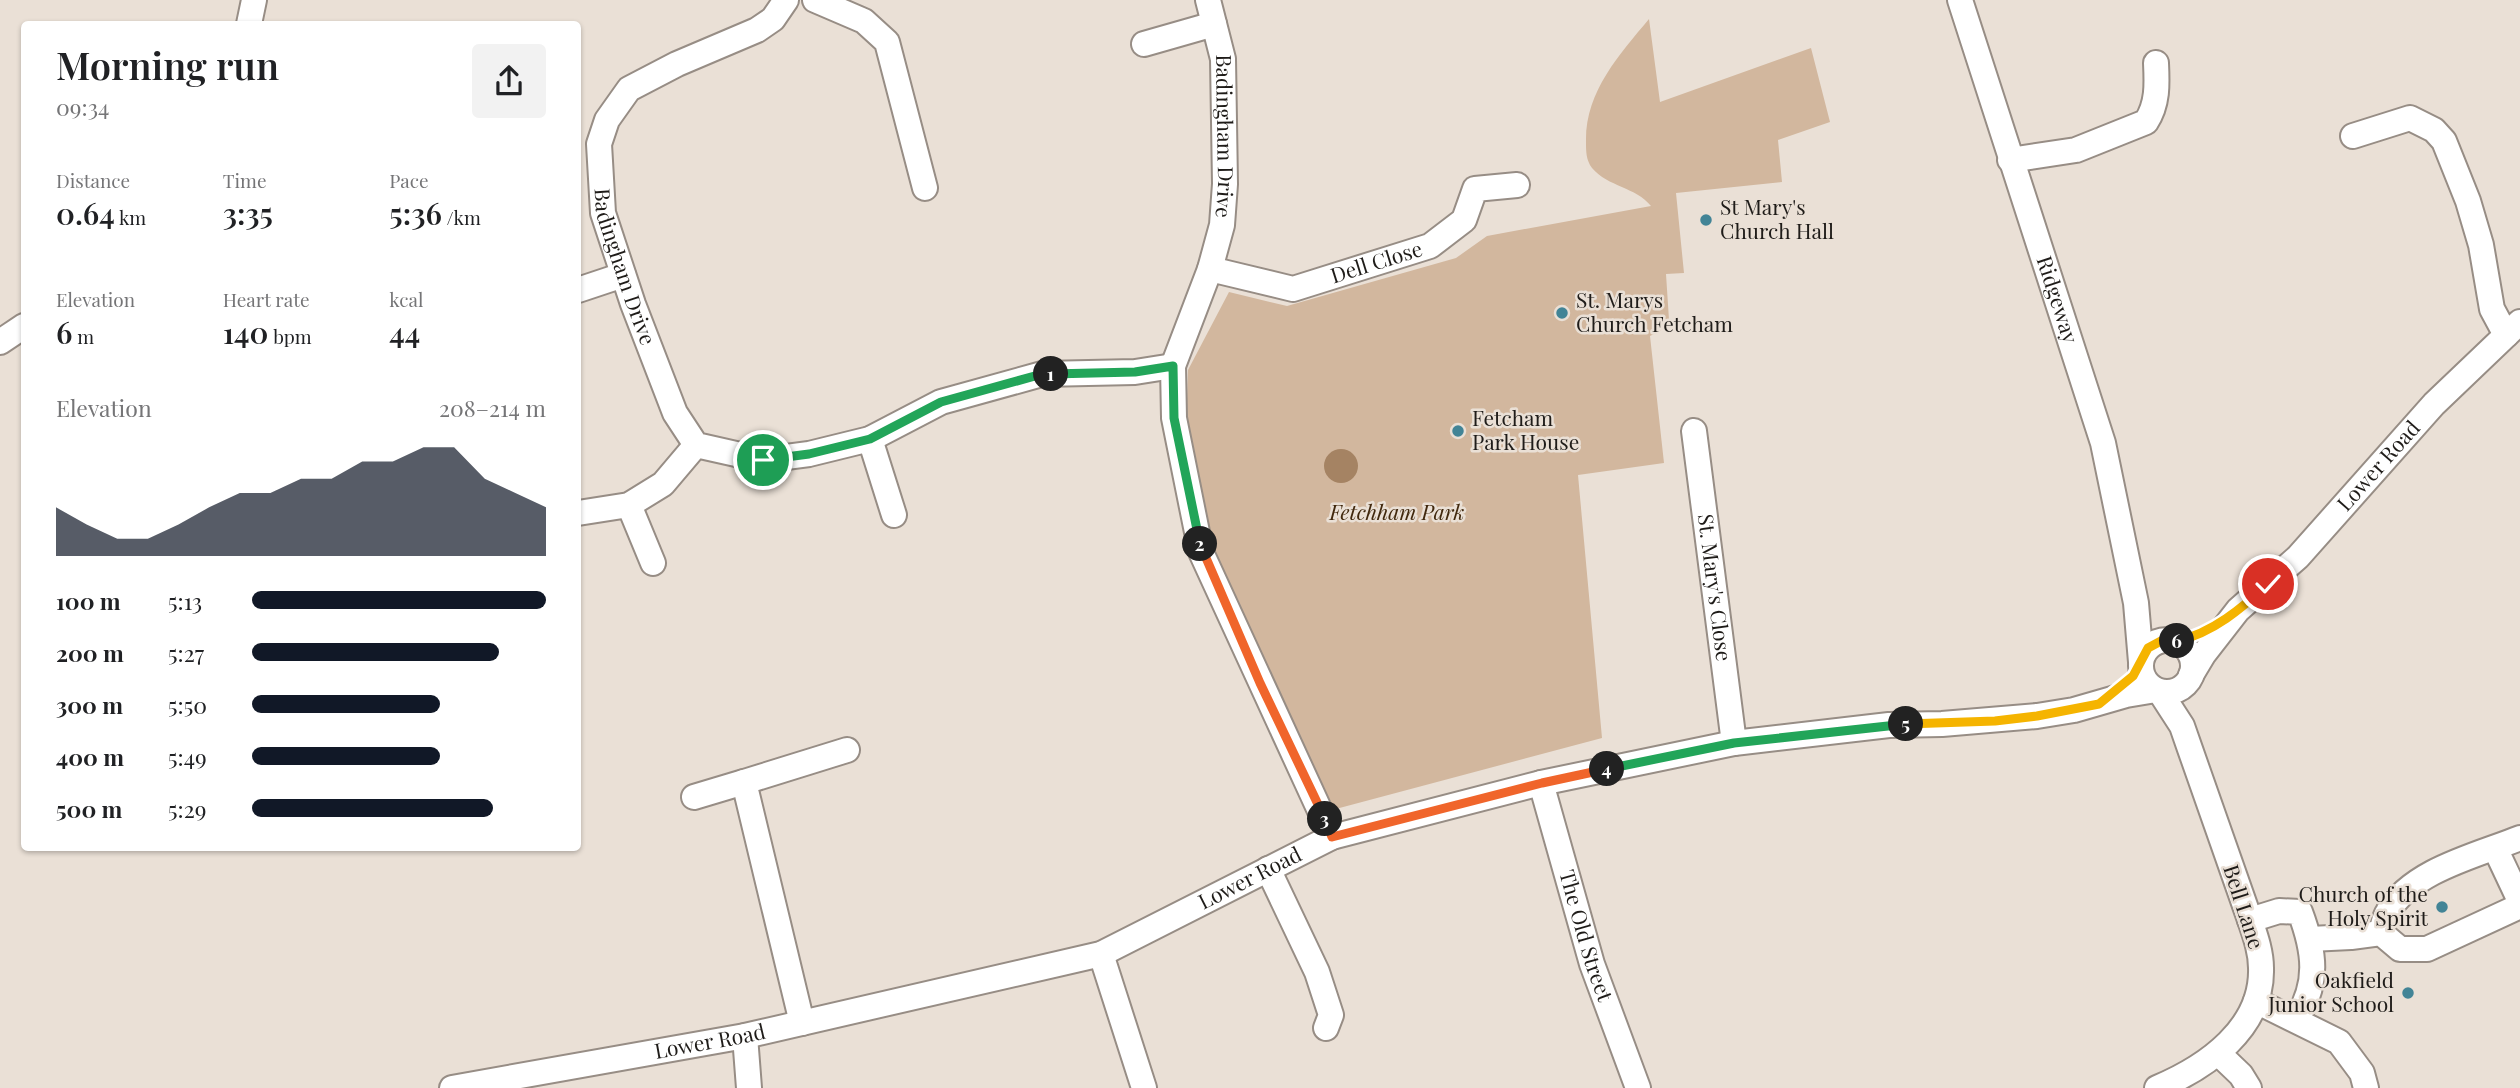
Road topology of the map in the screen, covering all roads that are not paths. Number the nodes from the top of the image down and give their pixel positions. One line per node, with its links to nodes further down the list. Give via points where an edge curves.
1 (254, 0): 6 (street)
2 (786, 0): 15 (street, Badingham Drive, via 773,19 757,30 629,89 607,120 599,144 603,213)
3 (815, 0): 13 (street, via 864,21 887,42)
4 (1208, 0): 7 (street, Badingham Drive)
5 (1960, 0): 11 (street, Ridgeway)
6 (250, 21)
7 (1214, 24): 8 (street, Badingham Drive); 14 (street, Badingham Drive, via 1223,59 1225,184 1223,225)
8 (1144, 44)
9 (2156, 63): 11 (street, via 2157,96 2146,122 2076,150)
10 (2353, 136): 18 (street, via 2410,118 2434,130 2444,141 2481,246 2492,309)
11 (2010, 160): 28 (street, Ridgeway, via 2104,443)
12 (1517, 185): 14 (street, Dell Close, via 1475,189 1464,220 1430,246 1293,289)
13 (925, 188)
14 (1210, 269): 20 (street, Badingham Drive)
15 (623, 275): 16 (street); 23 (street, Badingham Drive, via 675,413)
16 (581, 289)
17 (21, 328): 19 (street)
18 (2513, 328): 29 (street, Lower Road, via 2434,404 2298,557)
19 (0, 342)
20 (1173, 366): 22 (street, via 1135,372 1042,374 941,402); 41 (street, Badingham Drive, via 1174,418 1201,552)
21 (1694, 431): 36 (street, St. Mary's Close)
22 (870, 439): 23 (street, via 763,460); 26 (street)
23 (696, 445): 24 (street, via 663,484)
24 (629, 505): 25 (street); 27 (street)
25 (581, 513)
26 (894, 515)
27 (653, 563)
28 (2136, 603): 30 (street); 31 (street, Ridgeway)
29 (2238, 610): 30 (street, Lower Road, via 2202,632); 32 (street, Lower Road)
30 (2171, 641): 31 (street, Lower Road, via 2148,648); 32 (street, via 2192,658)
31 (2141, 664): 33 (street, via 2144,680); 34 (street, Lower Road)
32 (2189, 679): 33 (street, Lower Road, via 2175,691); 35 (street, Bell Lane)
33 (2158, 691): 34 (street, Lower Road); 35 (street, Bell Lane)
34 (2099, 704): 36 (street, Lower Road, via 1995,721 1889,725)
35 (2182, 726): 47 (street, Bell Lane)
36 (1734, 743): 39 (street, Lower Road)
37 (847, 750): 38 (street)
38 (744, 782): 40 (street); 53 (street)
39 (1542, 783): 41 (street, Lower Road); 60 (street, The Old Street, via 1592,964)
40 (694, 797)
41 (1332, 837): 44 (street, Lower Road)
42 (2520, 838): 43 (street)
43 (2496, 848): 45 (street); 48 (street, via 2436,870 2408,889 2388,912)
44 (1268, 869): 50 (street, Lower Road); 54 (street, via 1317,972 1331,1015)
45 (2520, 901)
46 (2520, 906): 48 (street, via 2427,948 2400,949)
47 (2250, 920): 49 (street, via 2279,911 2300,912); 51 (street, Bell Lane, via 2261,969)
48 (2381, 933): 49 (street)
49 (2310, 939): 52 (street, via 2314,973)
50 (1101, 954): 53 (street, Lower Road); 59 (street)
51 (2256, 1001): 52 (street); 56 (street, Bell Lane, via 2248,1018)
52 (2296, 1020): 63 (street, via 2339,1042 2362,1073)
53 (802, 1023): 55 (street, Lower Road)
54 (1326, 1028)
55 (745, 1036): 57 (street, Lower Road); 58 (street)
56 (2218, 1053): 61 (street, Bell Lane, via 2201,1067); 62 (street)
57 (452, 1088)
58 (749, 1088)
59 (1144, 1088)
60 (1639, 1088)
61 (2157, 1088)
62 (2249, 1088)
63 (2366, 1088)

